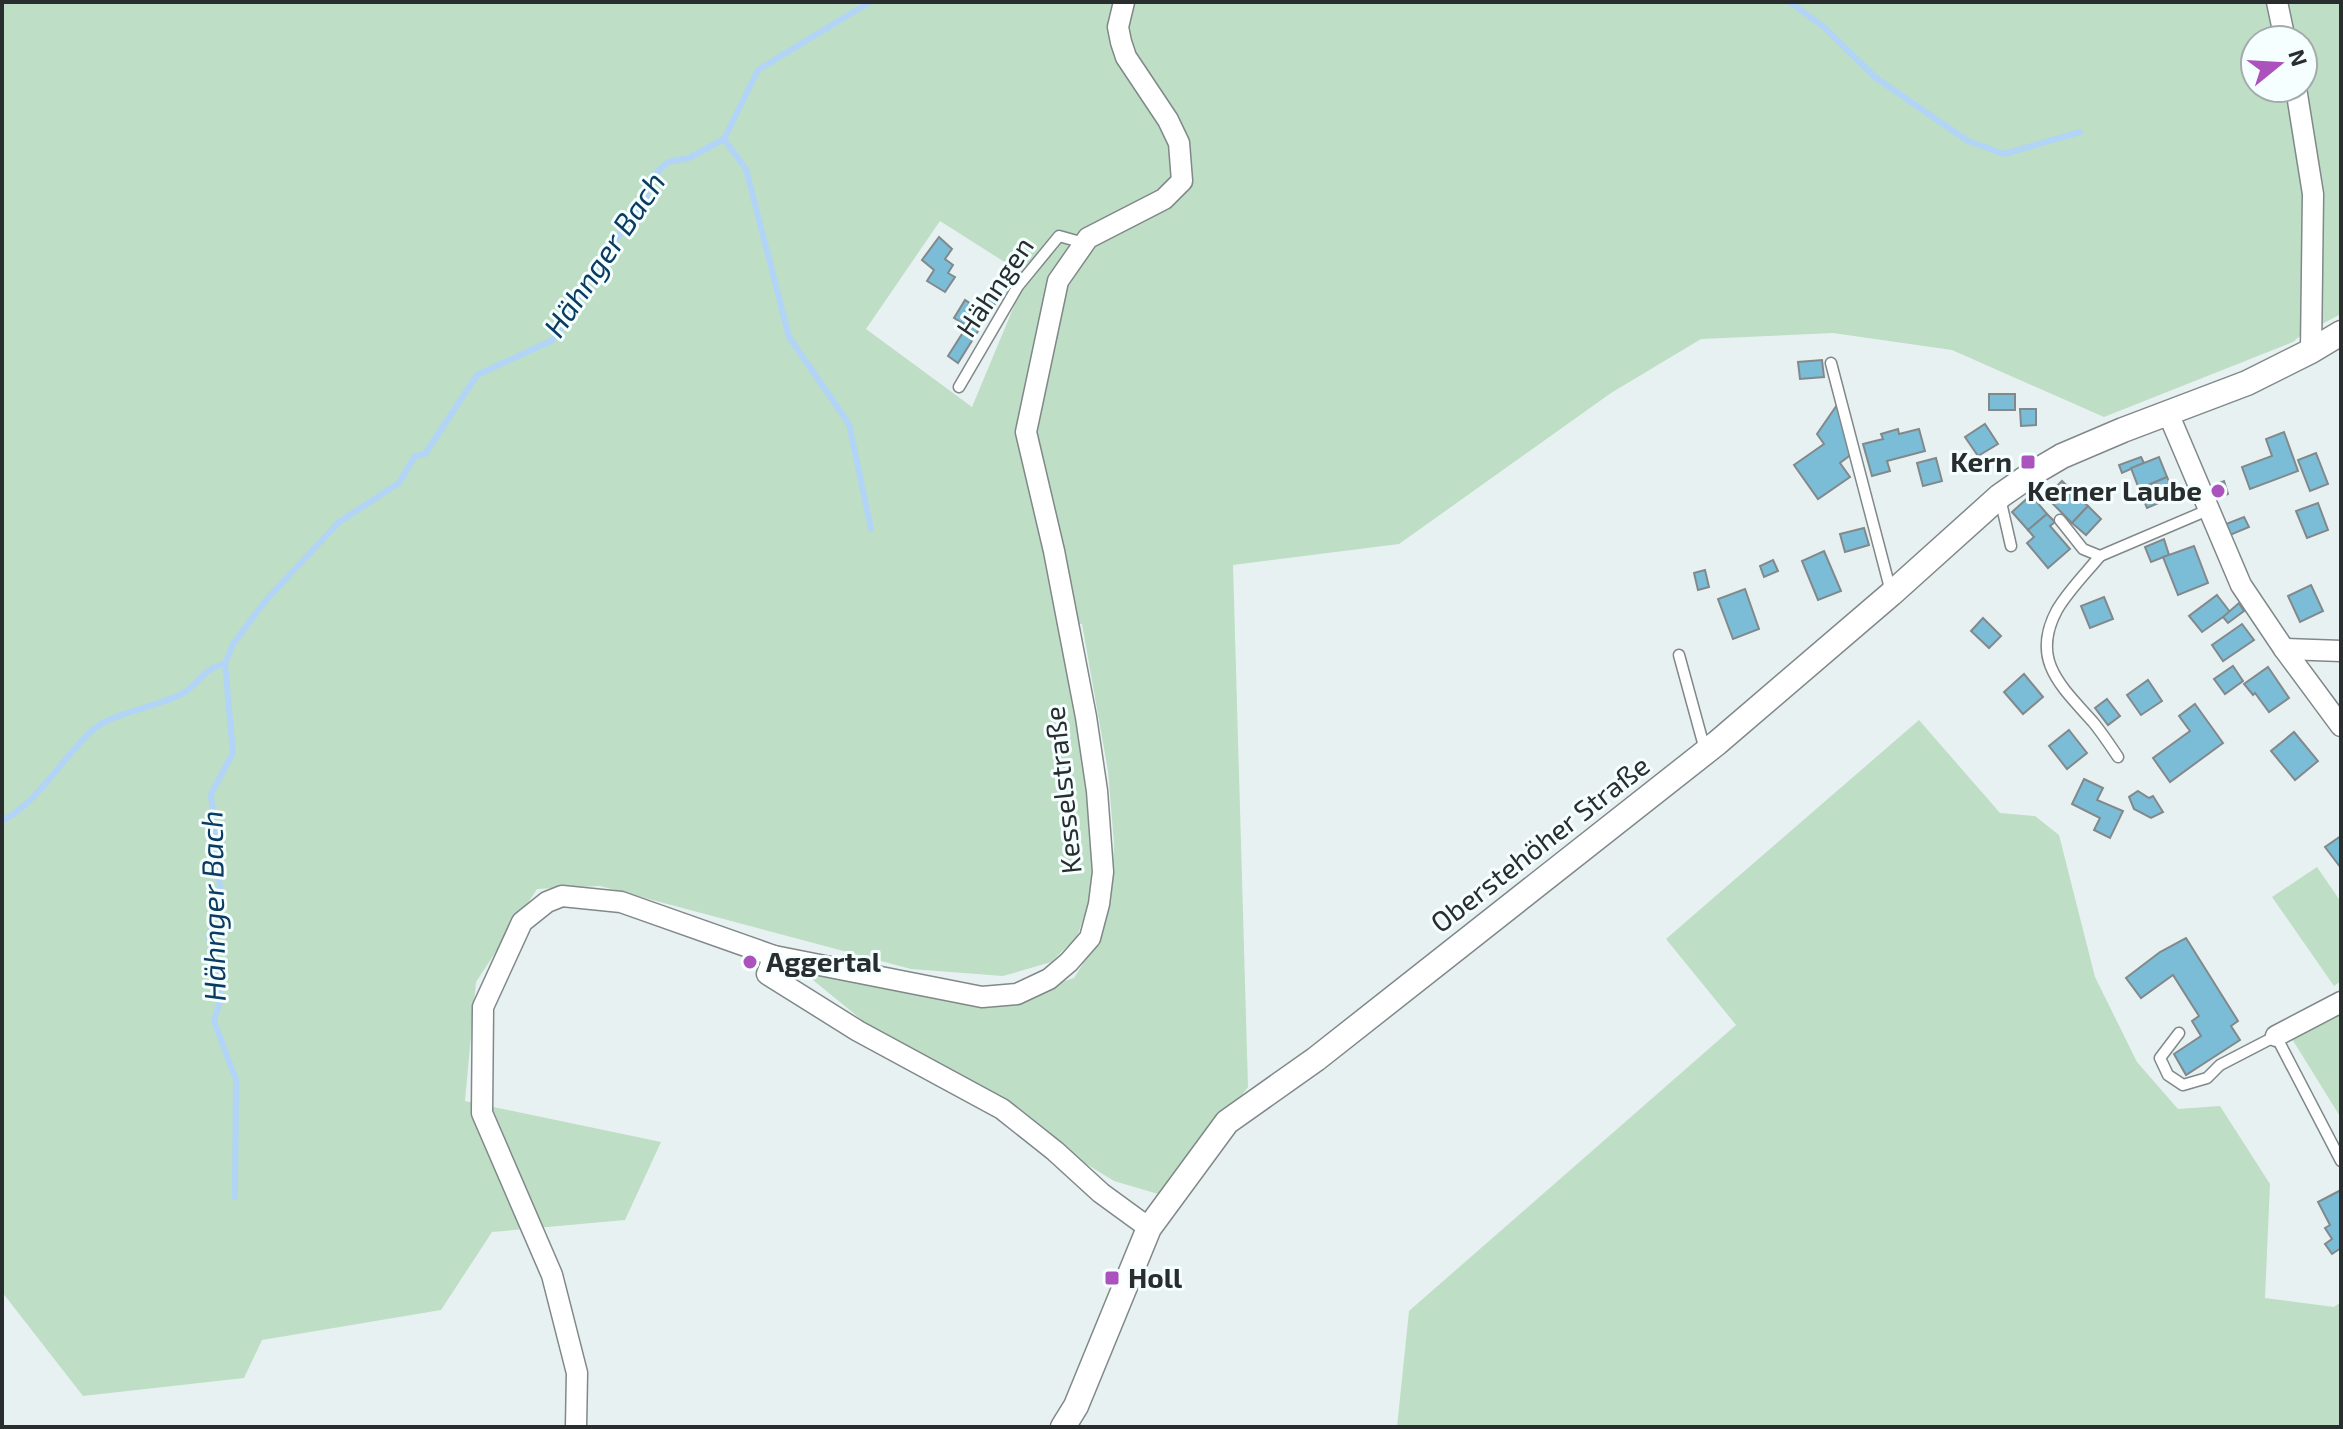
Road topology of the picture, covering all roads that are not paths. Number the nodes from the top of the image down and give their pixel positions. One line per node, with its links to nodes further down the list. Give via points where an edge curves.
1 (1124, 2): 5 (street, Kesselstraße, via 1118,27 1121,42 1179,143 1182,181 1164,199)
2 (2277, 2): 3 (street)
3 (2282, 24)
4 (2299, 104): 7 (street, via 2313,194)
5 (1084, 243): 9 (lane, Hähngen, via 1059,236 1018,286); 23 (street, Kesselstraße, via 1058,281 1026,432 1054,551 1097,791 1103,872 1090,938 1049,979 1017,994 982,997)
6 (2341, 333): 7 (street, Oberstehöher Straße)
7 (2311, 351): 10 (street, Oberstehöher Straße)
8 (1831, 363): 16 (lane)
9 (959, 387)
10 (2168, 413): 11 (street, Oberstehöher Straße, via 2062,456); 12 (street)
11 (2000, 496): 14 (lane); 16 (street, Oberstehöher Straße)
12 (2208, 510): 15 (lane); 17 (street, via 2241,585)
13 (2060, 520): 15 (lane, via 2083,549)
14 (2011, 546)
15 (2100, 556): 22 (lane, via 2058,609 2046,660)
16 (1891, 594): 21 (street, Oberstehöher Straße)
17 (2284, 649): 18 (street); 20 (street)
18 (2341, 651)
19 (1679, 655): 21 (lane)
20 (2341, 726)
21 (1705, 752): 28 (street, Oberstehöher Straße, via 1316,1059 1227,1122)
22 (2118, 757)
23 (774, 956): 28 (street, via 767,974 858,1031 1002,1109); 30 (street, Kesselstraße, via 621,902 562,896 522,922 483,1007 482,1113 552,1275 577,1373)
24 (2341, 1002): 26 (street)
25 (2179, 1033): 26 (lane, via 2160,1058 2168,1075 2183,1085 2207,1078 2220,1065)
26 (2276, 1036): 27 (lane)
27 (2341, 1161)
28 (1149, 1228): 29 (street, Oberstehöher Straße)
29 (1074, 1420)
30 (576, 1427)

